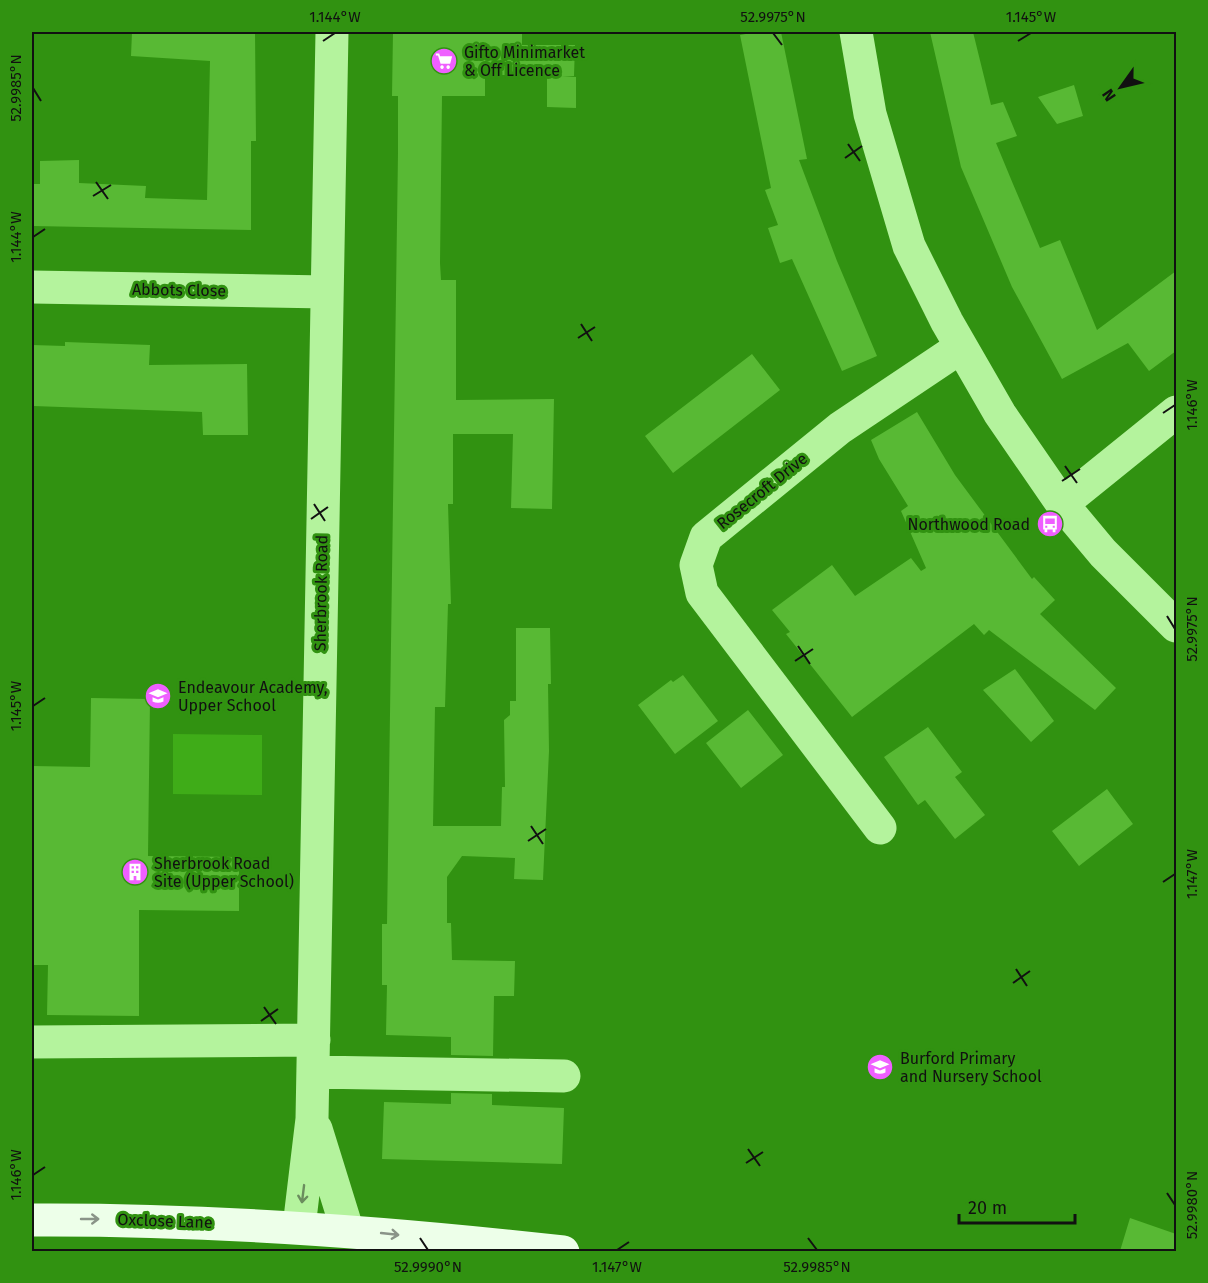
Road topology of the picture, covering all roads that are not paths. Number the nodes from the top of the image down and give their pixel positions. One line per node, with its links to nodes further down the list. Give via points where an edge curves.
1 (332, 32): 4 (street, Sherbrook Road)
2 (856, 32): 5 (street, via 870,114 909,246)
3 (32, 287): 4 (street, Abbots Close)
4 (327, 292): 10 (street, Sherbrook Road)
5 (961, 347): 7 (street, via 1000,414); 9 (street, Rosecroft Drive, via 840,428 706,537 696,565 702,593)
6 (1176, 412): 7 (street)
7 (1062, 504): 8 (street, via 1103,553)
8 (1176, 626)
9 (880, 828)
10 (314, 1040): 11 (street); 12 (street, Sherbrook Road)
11 (32, 1042)
12 (313, 1072): 13 (street); 14 (street, Sherbrook Road)
13 (564, 1076)
14 (312, 1119): 16 (street, Sherbrook Road); 17 (street, Sherbrook Road, one-way to 17)
15 (32, 1220): 17 (main road, Oxclose Lane, one-way to 17, via 120,1219)
16 (347, 1229): 17 (main road, Oxclose Lane); 18 (main road, Oxclose Lane, one-way to 18)
17 (292, 1239)
18 (563, 1251)

